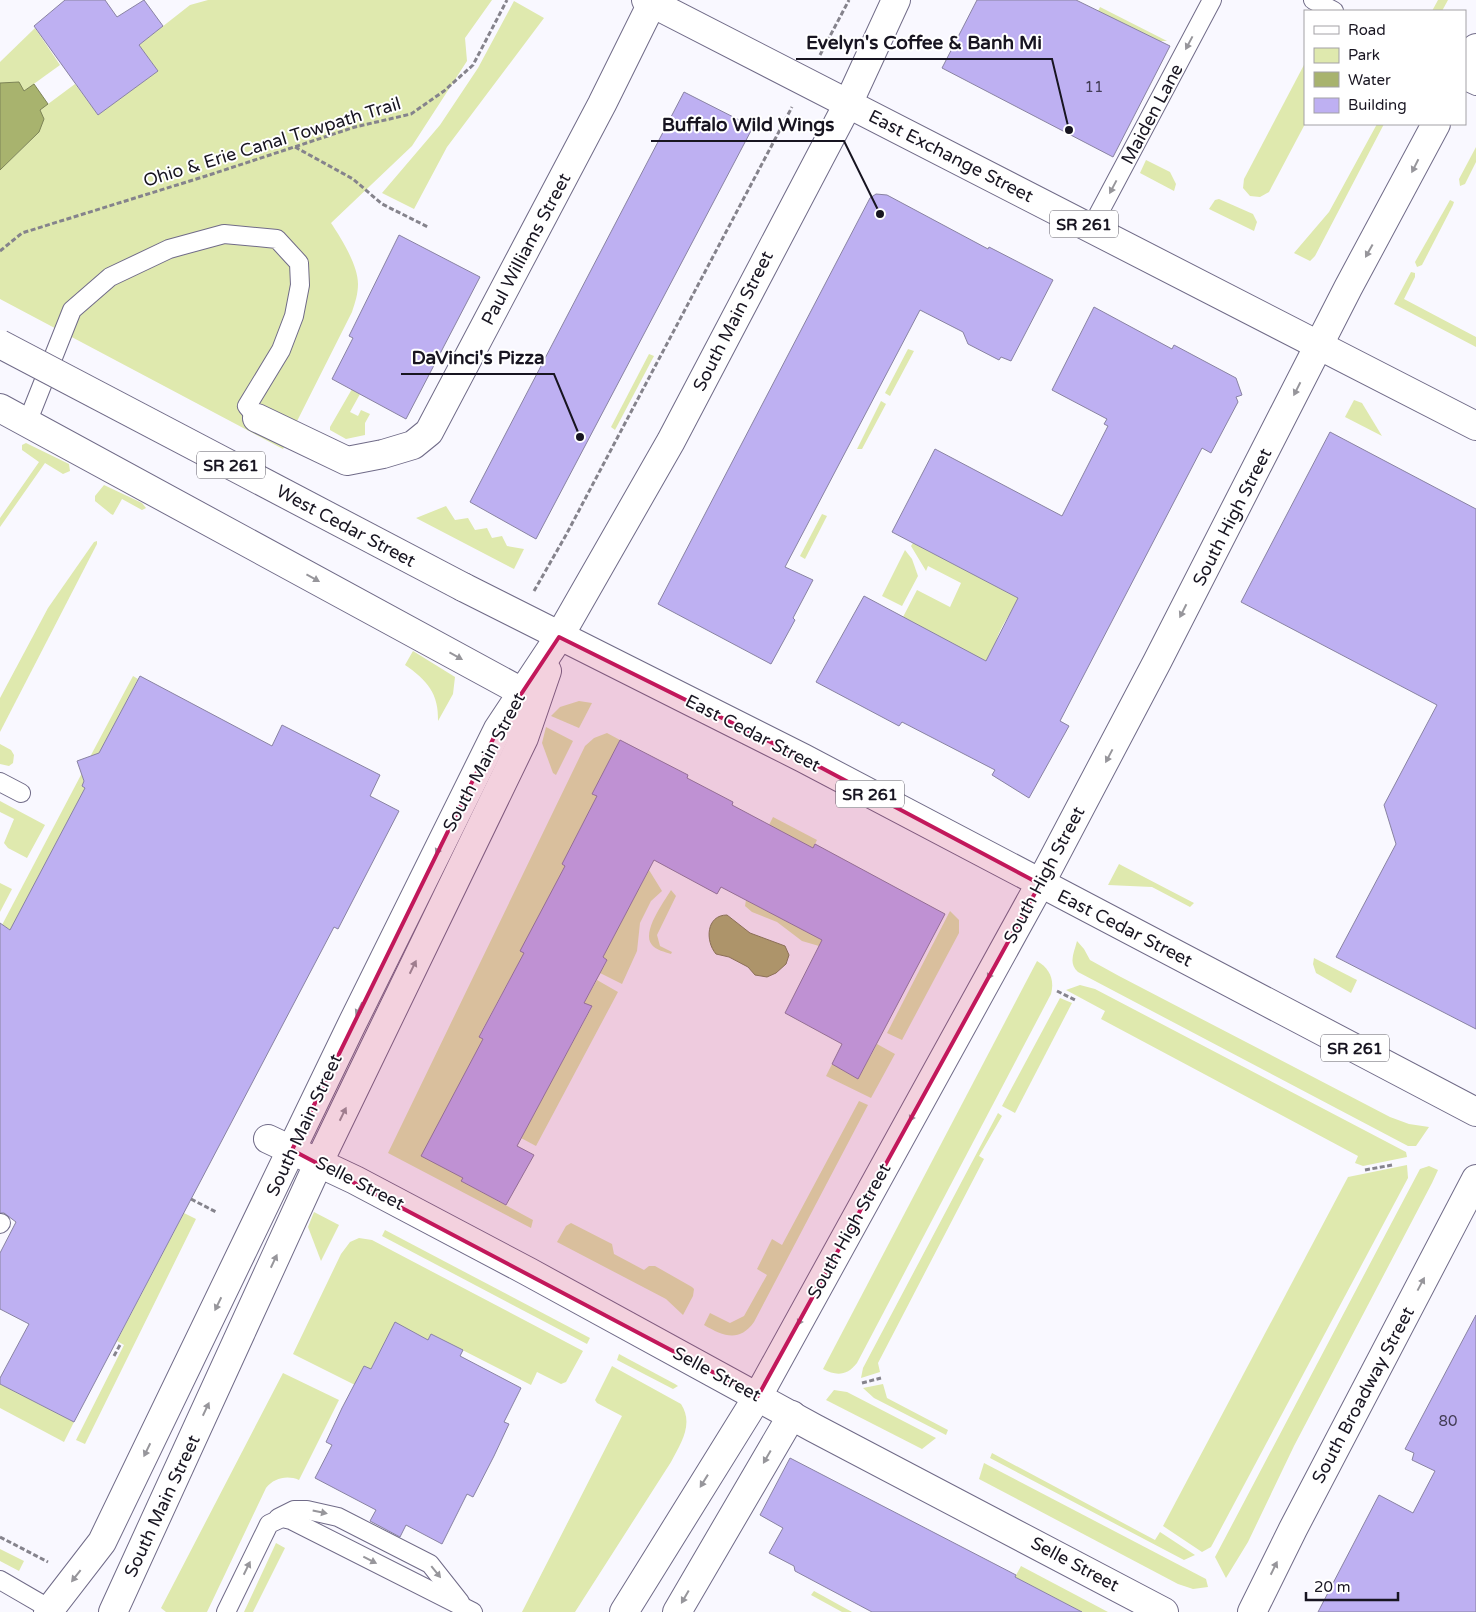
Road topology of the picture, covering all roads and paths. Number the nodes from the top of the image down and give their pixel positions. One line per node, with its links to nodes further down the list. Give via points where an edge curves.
1 (508, 0): 15 (path, Ohio & Erie Canal Towpath Trail, via 473,65 411,114)
2 (849, 0): 8 (path)
3 (896, 0): 12 (main road, South Main Street)
4 (1212, 0): 17 (lane, Maiden Lane, one-way to 17)
5 (1313, 0): 7 (lane)
6 (649, 2): 11 (main road, SR 261); 22 (main road, Paul Williams Street, via 602,104 429,432 412,445 347,461)
7 (1332, 10)
8 (835, 26)
9 (1476, 48): 10 (main road)
10 (1466, 67)
11 (806, 82): 12 (main road, SR 261); 14 (path)
12 (848, 104): 17 (main road, East Exchange Street / SR 261); 25 (main road, South Main Street, via 671,441)
13 (1435, 125): 20 (main road, South High Street, one-way to 20)
14 (773, 144)
15 (294, 146): 16 (path, via 353,179 382,204); 18 (path, Ohio & Erie Canal Towpath Trail, via 22,233)
16 (428, 227)
17 (1091, 228): 20 (main road, East Exchange Street / SR 261)
18 (0, 251)
19 (0, 344): 25 (main road, West Cedar Street / SR 261, bridge)
20 (1319, 345): 24 (main road, East Exchange Street); 29 (main road, South High Street, one-way to 29)
21 (0, 408): 23 (main road)
22 (257, 418): 23 (lane, via 248,406 281,350 294,316 300,285 299,263 277,239 224,234 169,249 110,277 72,310)
23 (27, 423): 26 (main road, one-way to 26)
24 (1476, 426)
25 (559, 637): 26 (main road, South Main Street); 29 (main road, East Cedar Street / SR 261, via 803,758); 34 (main road, South Main Street, one-way to 25, via 524,738)
26 (522, 692): 33 (main road, South Main Street, one-way to 33, via 498,729 350,1026)
27 (0, 782): 28 (lane)
28 (21, 793)
29 (1040, 884): 32 (main road, East Cedar Street / SR 261); 44 (main road, South High Street, one-way to 44)
30 (1057, 990): 31 (path)
31 (1075, 1000)
32 (1476, 1112)
33 (280, 1144): 34 (main road, Selle Street); 50 (main road, South Main Street, one-way to 50, via 102,1542)
34 (319, 1162): 44 (main road, Selle Street); 51 (main road, South Main Street, one-way to 34)
35 (1392, 1165): 36 (path)
36 (1365, 1170)
37 (1476, 1179): 57 (main road, South Broadway Street, one-way to 37)
38 (191, 1200): 39 (path)
39 (216, 1212)
40 (121, 1343): 41 (path)
41 (114, 1356)
42 (881, 1378): 43 (path)
43 (862, 1383)
44 (758, 1396): 45 (main road, Selle Street); 54 (main road, South High Street, one-way to 54)
45 (792, 1414): 55 (main road, one-way to 55); 56 (main road, Selle Street)
46 (273, 1520): 52 (lane, one-way to 46); 53 (lane, one-way to 53, via 291,1520); 53 (lane, one-way to 53, via 294,1510 338,1517 430,1564 453,1595)
47 (0, 1537): 48 (path)
48 (56, 1566)
49 (0, 1580): 50 (lane)
50 (51, 1611)
51 (113, 1612)
52 (226, 1612)
53 (473, 1612)
54 (624, 1612)
55 (677, 1612)
56 (1164, 1612)
57 (1252, 1612)

